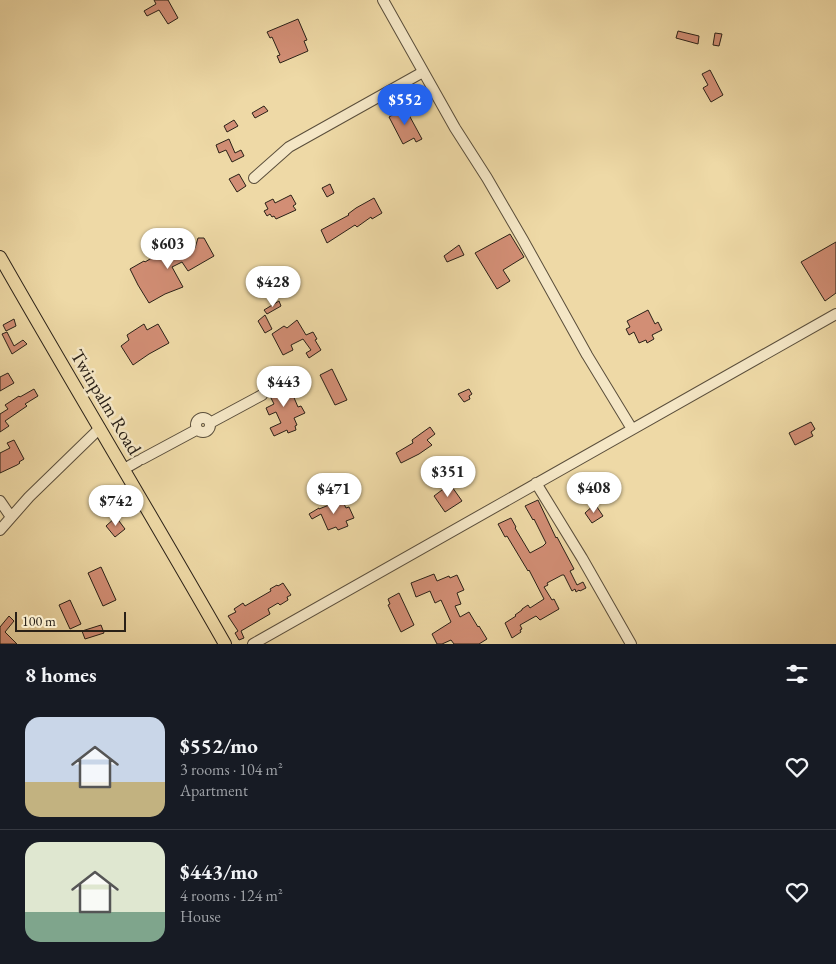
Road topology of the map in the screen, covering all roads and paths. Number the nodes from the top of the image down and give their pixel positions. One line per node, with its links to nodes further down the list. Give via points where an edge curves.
1 (382, 0): 2 (street)
2 (423, 72): 3 (street, via 289,147); 8 (street)
3 (254, 178)
4 (0, 257): 7 (main road, Twinpalm Road)
5 (836, 314): 8 (street)
6 (262, 395): 9 (street, via 210,423 200,418 196,422 196,430)
7 (100, 428): 9 (main road, Twinpalm Road); 12 (street)
8 (632, 429): 10 (street)
9 (124, 469): 14 (main road, Twinpalm Road)
10 (536, 483): 15 (street); 16 (street)
11 (0, 502): 12 (street)
12 (11, 518): 13 (street)
13 (0, 530)
14 (225, 644)
15 (253, 644)
16 (631, 644)

